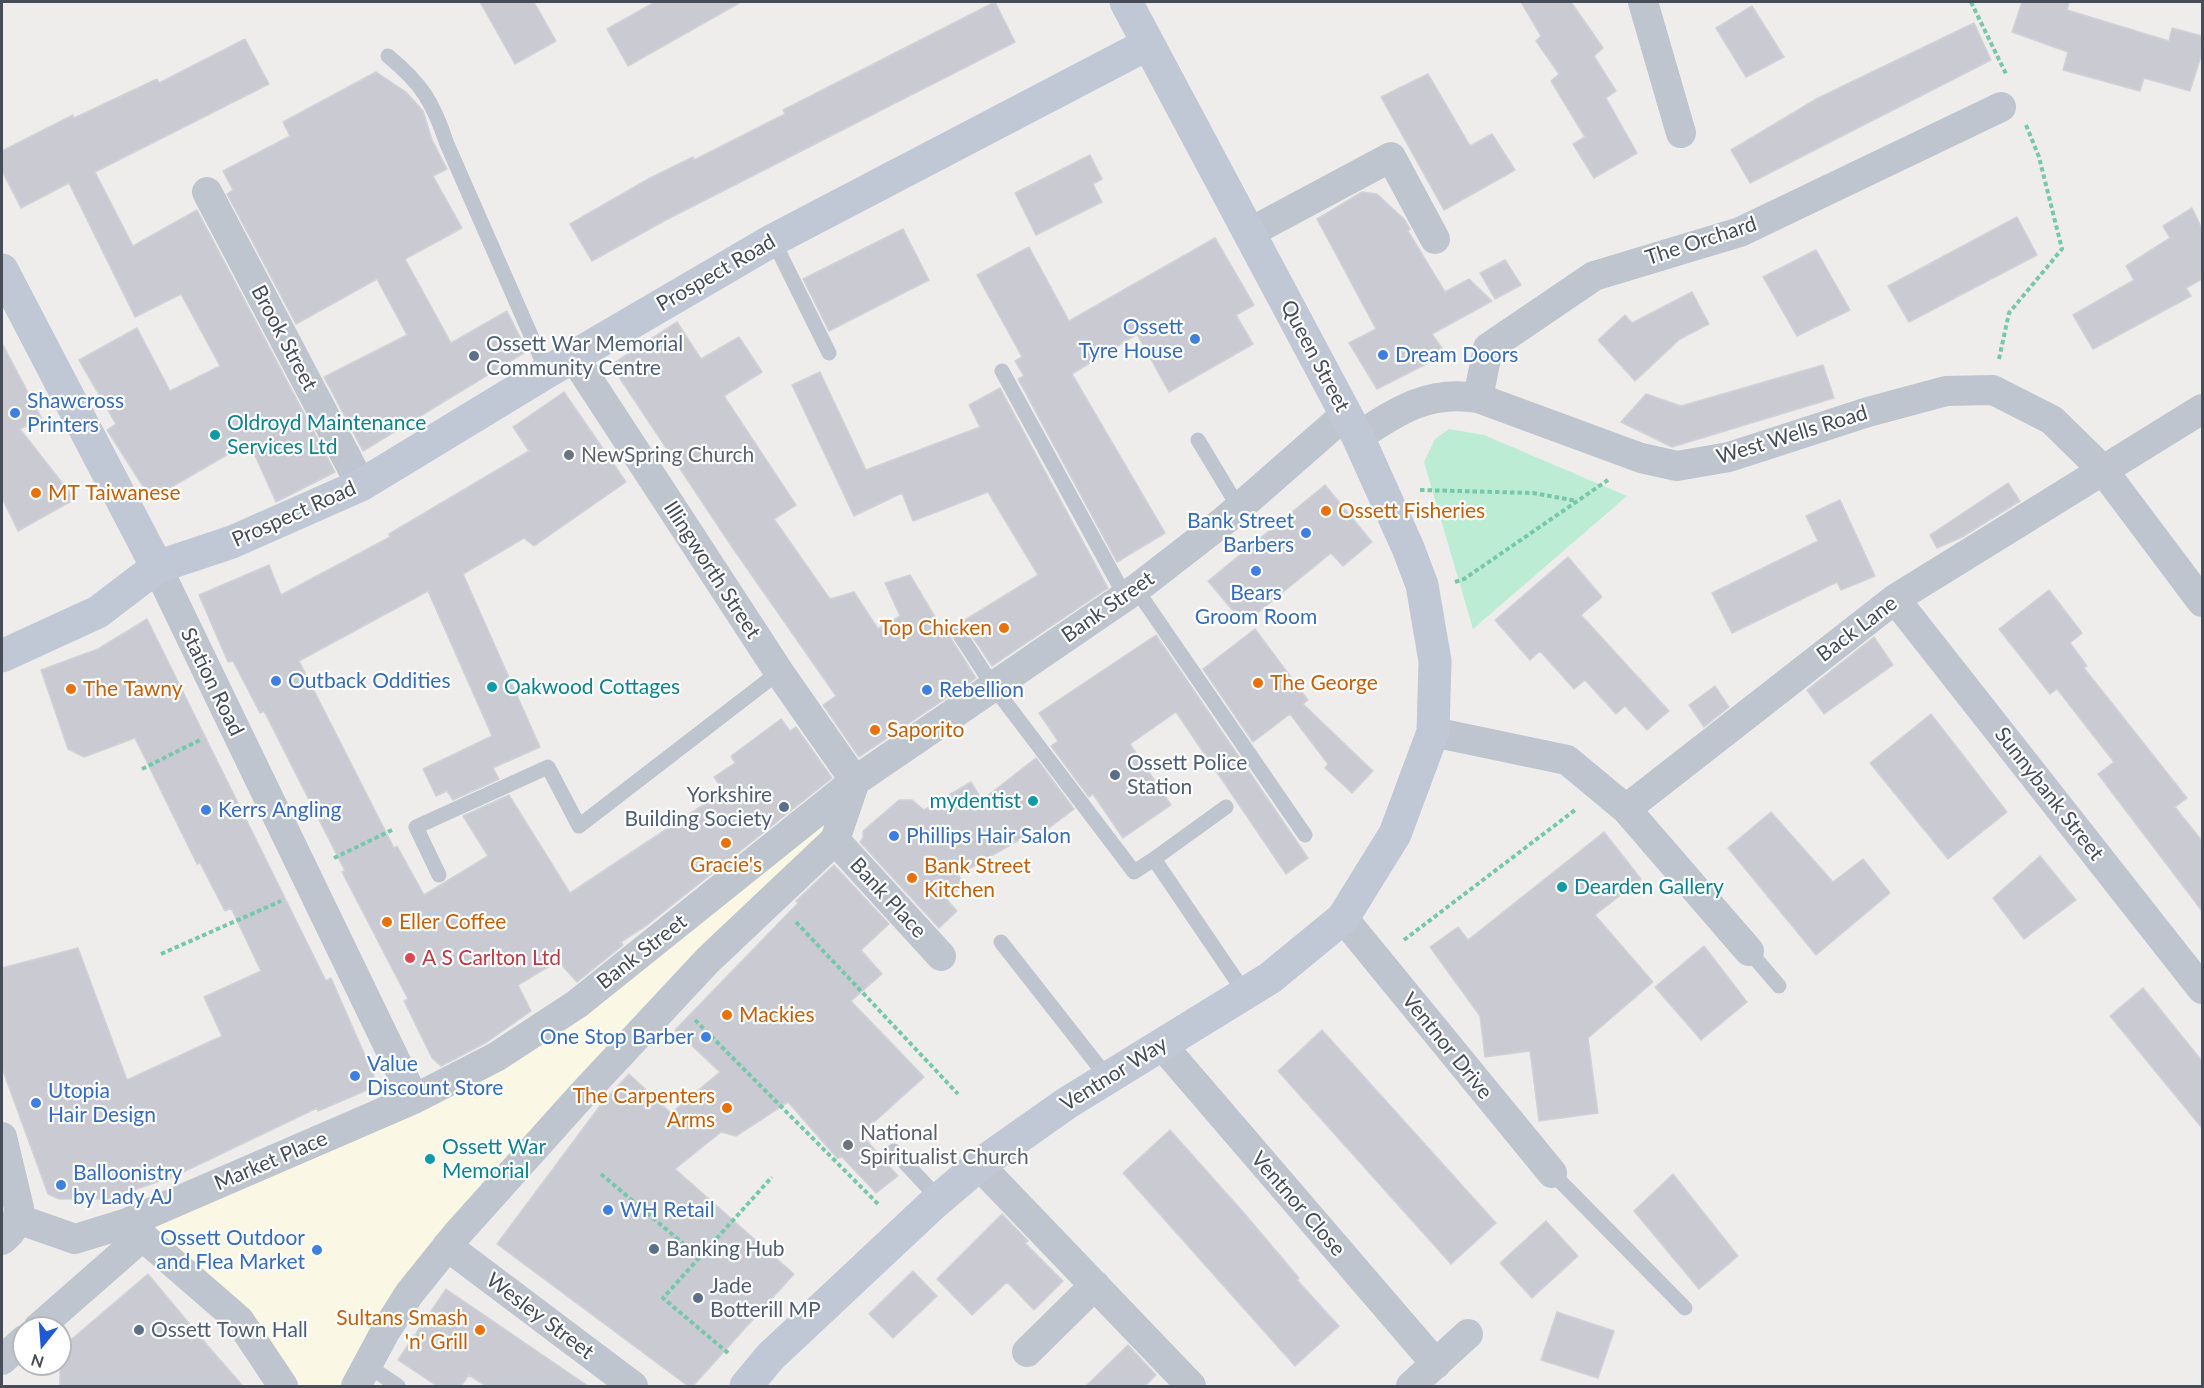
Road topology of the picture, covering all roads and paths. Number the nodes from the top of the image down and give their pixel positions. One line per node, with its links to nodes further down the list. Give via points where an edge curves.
1 (1126, 2): 4 (street, Queen Street)
2 (1643, 2): 7 (street)
3 (1971, 2): 6 (path)
4 (1148, 44): 9 (street, Queen Street); 11 (street, Prospect Road)
5 (388, 56): 14 (lane, via 411,74 434,107 447,144)
6 (2012, 103): 16 (path, via 2039,157 2062,249 2009,313); 17 (street, The Orchard, via 1740,232 1594,276 1488,348)
7 (1681, 132)
8 (207, 192): 23 (street, Brook Street)
9 (1249, 233): 10 (street, via 1391,157); 19 (street, Queen Street)
10 (1435, 239)
11 (773, 240): 13 (lane); 14 (street, Prospect Road)
12 (2, 270): 27 (street, Station Road)
13 (829, 353)
14 (560, 364): 23 (street, Prospect Road); 34 (street, Illingworth Street)
15 (1002, 371): 29 (lane)
16 (1993, 390): 21 (street, West Wells Road, via 1946,391 1730,457 1677,466); 22 (street, West Wells Road, via 2052,420)
17 (1478, 398): 19 (street, West Wells Road, via 1453,394); 21 (street, West Wells Road)
18 (2202, 409): 22 (street)
19 (1352, 425): 24 (street, Queen Street); 26 (street, Bank Street)
20 (1198, 440): 26 (lane)
21 (1641, 458): 25 (path)
22 (2102, 469): 30 (street, Back Lane); 31 (street, West Wells Road)
23 (361, 485): 27 (street, Prospect Road, via 232,542)
24 (1381, 489): 25 (path, via 1533,493); 28 (street, Queen Street)
25 (1578, 501): 28 (path, via 1464,579 1445,585)
26 (1239, 508): 29 (street, Bank Street)
27 (157, 567): 33 (street, Prospect Road, via 98,612); 36 (street, Station Road)
28 (1422, 585): 37 (street, Queen Street, via 1435,661)
29 (1130, 593): 35 (street, Bank Street); 44 (lane)
30 (1895, 599): 42 (street, Back Lane); 57 (street, Sunnybank Street)
31 (2202, 602)
32 (958, 632): 35 (lane)
33 (2, 656)
34 (779, 672): 39 (street, Illingworth Street); 43 (lane, via 579,826 548,767)
35 (993, 686): 39 (street, Bank Street); 46 (lane, via 1134,872)
36 (232, 723): 38 (path); 48 (street, Station Road)
37 (1433, 732): 40 (street, via 1567,760); 50 (street, Ventnor Way, via 1395,834)
38 (142, 769)
39 (855, 781): 45 (street); 63 (street, Bank Street, via 577,1004 496,1057)
40 (1603, 789): 42 (street); 55 (path)
41 (1226, 807): 46 (lane)
42 (1626, 809): 52 (street)
43 (416, 827): 47 (lane); 48 (path, via 394,829)
44 (1305, 835)
45 (835, 840): 49 (street); 54 (street, Bank Place)
46 (1154, 859): 58 (lane)
47 (439, 875)
48 (308, 880): 53 (path); 63 (street, Station Road)
49 (774, 898): 59 (street); 62 (path)
50 (1343, 918): 55 (street, Ventnor Drive); 58 (street, Ventnor Way, via 1270,978)
51 (1001, 942): 61 (lane)
52 (1749, 951): 56 (lane)
53 (161, 954)
54 (941, 956)
55 (1378, 961): 67 (street, Ventnor Drive)
56 (1779, 986)
57 (2202, 989)
58 (1245, 993): 60 (street, Ventnor Way)
59 (673, 998): 71 (path); 75 (street)
60 (1161, 1044): 61 (street, Ventnor Way); 84 (street, Ventnor Close)
61 (1107, 1077): 66 (street, Ventnor Way)
62 (957, 1094)
63 (414, 1099): 73 (street, Market Place)
64 (2, 1137): 72 (street, via 13,1174)
65 (894, 1151): 70 (lane)
66 (979, 1165): 70 (street, Ventnor Way); 78 (street)
67 (1552, 1173): 79 (lane)
68 (601, 1174): 76 (path)
69 (772, 1177): 76 (path)
70 (939, 1199): 89 (street, Ventnor Way, via 770,1357)
71 (888, 1213)
72 (10, 1230): 74 (street)
73 (135, 1230): 74 (street, Market Place); 77 (street); 86 (street, via 239,1320)
74 (75, 1239): 77 (street)
75 (447, 1246): 85 (street, via 409,1294); 88 (street, Wesley Street)
76 (699, 1257): 83 (path, via 663,1298)
77 (87, 1285): 80 (street)
78 (1095, 1285): 82 (street); 90 (street)
79 (1685, 1308)
80 (52, 1316)
81 (1468, 1334): 84 (street)
82 (1027, 1352)
83 (731, 1356)
84 (1436, 1364): 91 (street)
85 (362, 1376): 87 (lane)
86 (283, 1386)
87 (398, 1386)
88 (633, 1386)
89 (746, 1386)
90 (1191, 1386)
91 (1411, 1386)

